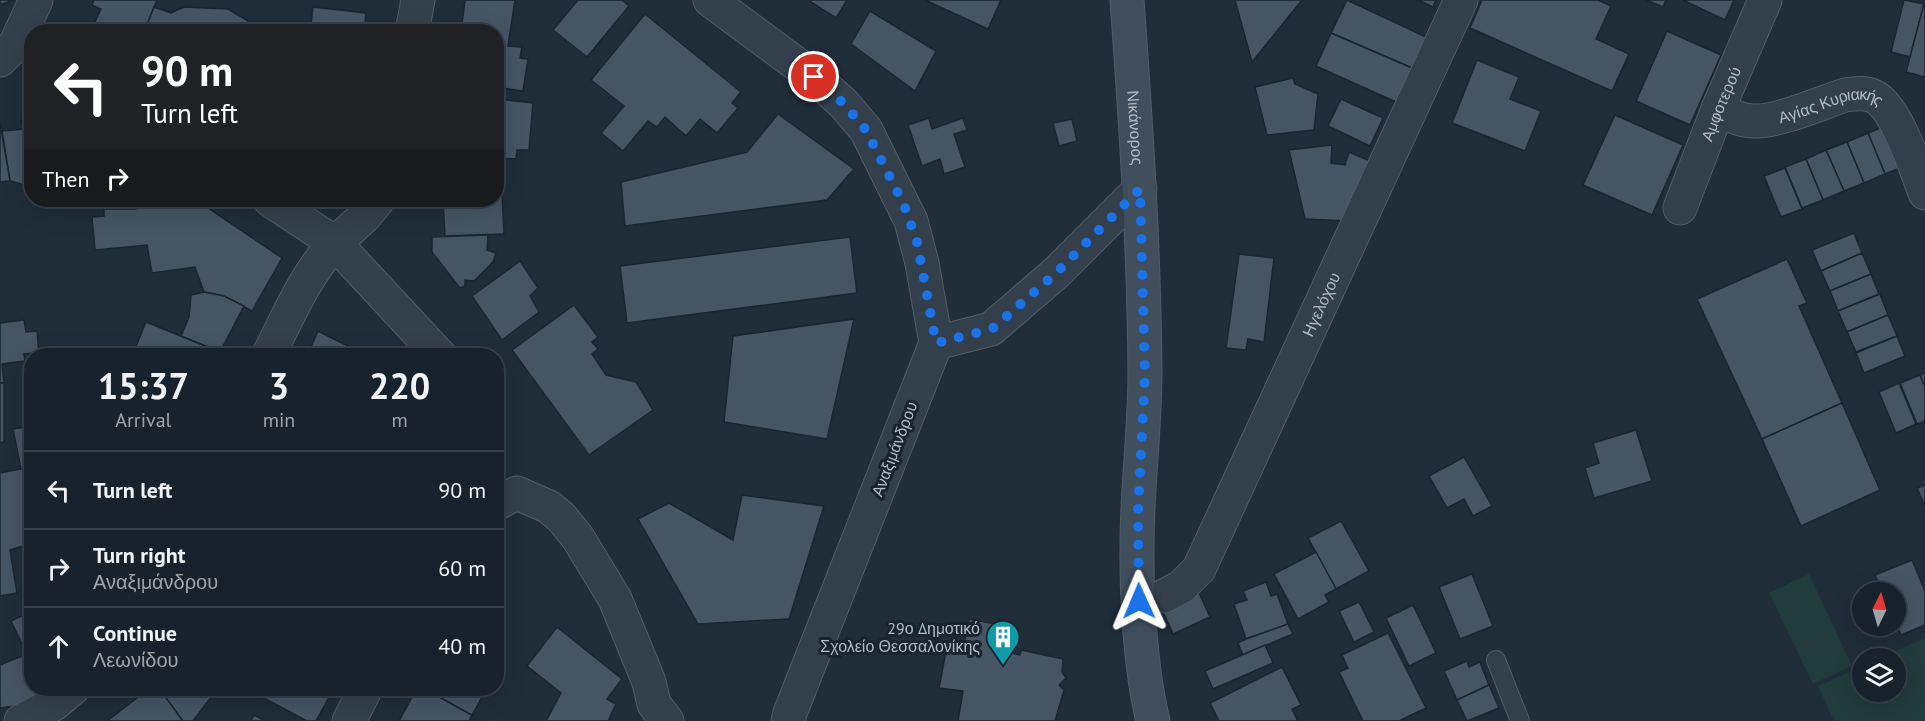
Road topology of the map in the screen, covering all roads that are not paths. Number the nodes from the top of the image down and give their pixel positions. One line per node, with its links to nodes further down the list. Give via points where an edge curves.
1 (36, 0): 7 (street)
2 (418, 0): 8 (street)
3 (710, 0): 18 (street, via 814,77 866,130 911,221)
4 (1127, 0): 12 (street, Νικάνορος)
5 (1461, 0): 22 (street, Ηγελόχου, via 1199,569 1181,587)
6 (1765, 0): 11 (street, Αμφοτερού)
7 (26, 24)
8 (414, 24)
9 (24, 30): 10 (street)
10 (15, 53)
11 (1718, 109): 13 (street, Αγίας Κυριακής, via 1755,122 1845,95 1876,97 1892,113); 16 (street, Αμφοτερού)
12 (1140, 189): 18 (street, via 1056,273 992,329); 30 (street, Νικάνορος, via 1145,375 1138,512 1139,591 1143,662)
13 (1925, 193)
14 (283, 207): 17 (street)
15 (373, 207): 17 (street)
16 (1680, 208)
17 (341, 238): 19 (street, via 316,266); 20 (street)
18 (936, 343): 27 (street, Αναξιμάνδρου)
19 (272, 348)
20 (433, 348)
21 (507, 499): 26 (street, via 549,507 579,538 615,599 649,682)
22 (1164, 596)
23 (1496, 660): 31 (lane)
24 (64, 696): 28 (street)
25 (362, 696): 29 (street)
26 (654, 716)
27 (782, 718)
28 (21, 721)
29 (349, 721)
30 (1153, 721)
31 (1520, 721)

